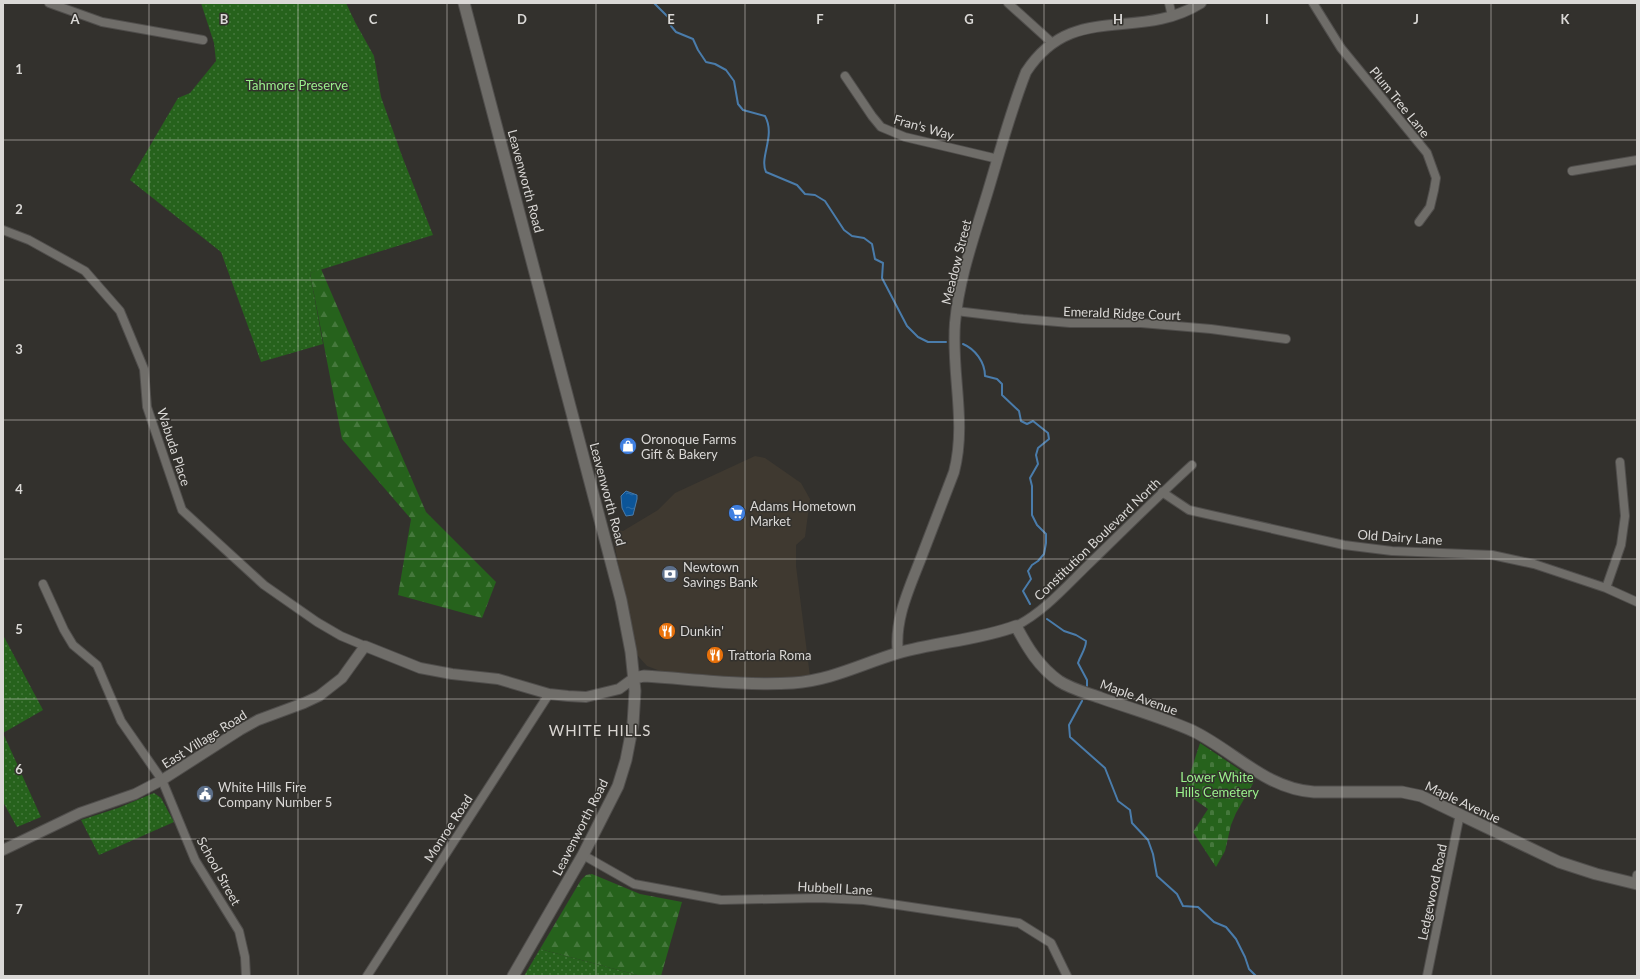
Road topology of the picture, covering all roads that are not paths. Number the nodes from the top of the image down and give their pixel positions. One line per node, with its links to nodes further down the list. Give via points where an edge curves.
1 (48, 3): 8 (street, via 102,22)
2 (464, 3): 27 (main road, Leavenworth Road, via 621,600)
3 (1008, 3): 9 (street)
4 (1169, 3): 7 (street)
5 (1201, 3): 7 (street, Meadow Street)
6 (1313, 3): 14 (street, Plum Tree Lane, via 1341,48 1427,153 1436,178 1430,207)
7 (1172, 16): 9 (street, Meadow Street, via 1152,19 1091,20 1068,28)
8 (203, 40)
9 (1049, 40): 11 (street, Meadow Street, via 1026,72)
10 (845, 76): 11 (street, Fran's Way, via 881,127 905,137)
11 (998, 159): 16 (street, Meadow Street, via 965,269)
12 (1637, 160): 13 (street)
13 (1572, 171)
14 (1419, 222)
15 (3, 230): 25 (street, Wabuda Place, via 29,240 85,271 120,311 144,369 147,407 182,510 264,585 329,629)
16 (956, 311): 17 (street, Emerald Ridge Court, via 1070,323 1149,324 1211,329); 26 (street, Meadow Street, via 954,337 960,423 958,455 954,472 901,612 897,633)
17 (1286, 339)
18 (1620, 462): 22 (street, via 1625,516 1621,546)
19 (1192, 465): 20 (street, Constitution Boulevard North)
20 (1162, 492): 22 (street, Old Dairy Lane, via 1189,510 1344,545 1392,551 1492,555 1534,564); 24 (street, Constitution Boulevard North, via 1049,603)
21 (43, 584): 29 (street, School Street, via 64,630 74,644 97,665 121,721)
22 (1606, 588): 23 (street, Old Dairy Lane)
23 (1637, 602)
24 (1016, 626): 26 (main road, via 983,637 965,638); 30 (main road, Maple Avenue, via 1038,663 1059,681 1082,692 1193,731 1263,776 1287,788 1314,792 1402,792 1421,796)
25 (365, 646): 28 (street, via 420,668 498,679); 29 (street, East Village Road, via 342,678 319,696 258,720)
26 (898, 653): 27 (main road, via 843,673 818,680 792,683 708,682 644,676)
27 (634, 678): 28 (street, via 619,689 586,697); 32 (main road, Leavenworth Road, via 633,724 626,760 615,793)
28 (549, 694): 35 (street, Monroe Road)
29 (162, 780): 31 (street, East Village Road, via 136,794 80,813); 34 (street, School Street, via 195,860 239,931)
30 (1460, 814): 33 (main road, Maple Avenue, via 1559,862 1596,874); 38 (street, Ledgewood Road)
31 (3, 850)
32 (583, 855): 36 (main road, Leavenworth Road); 37 (street, Hubbell Lane, via 634,884 722,900 864,900 1019,923 1051,943)
33 (1636, 881)
34 (246, 976)
35 (368, 976)
36 (513, 976)
37 (1067, 976)
38 (1427, 976)

